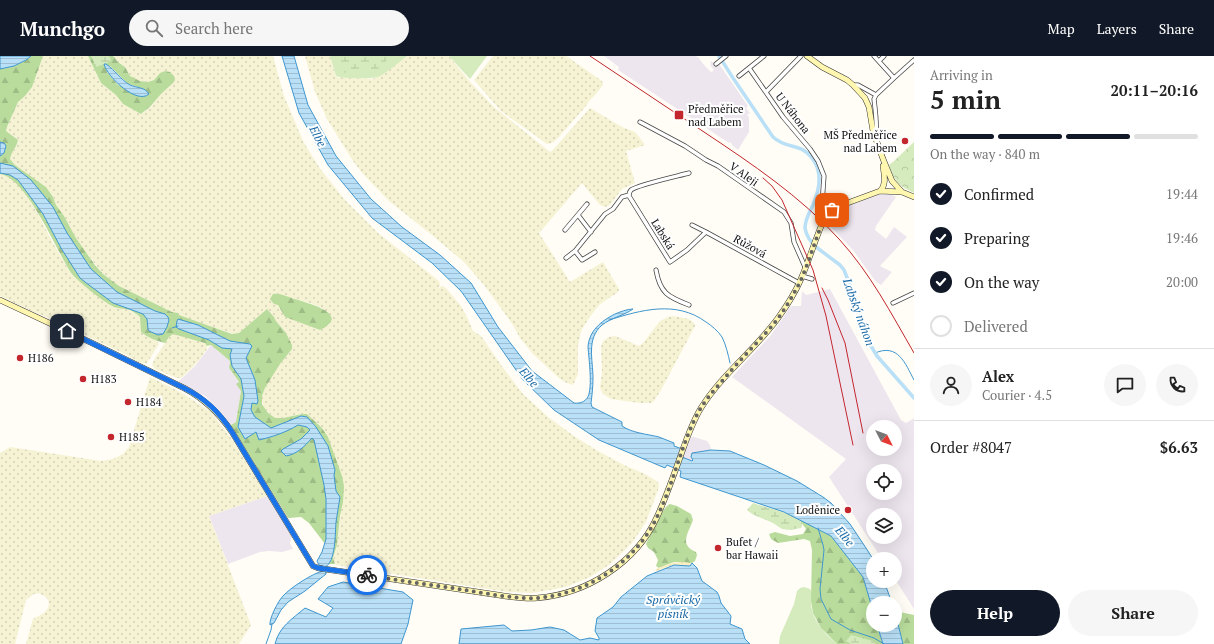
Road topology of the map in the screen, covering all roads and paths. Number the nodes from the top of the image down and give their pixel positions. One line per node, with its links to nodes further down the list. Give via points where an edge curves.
1 (726, 56): 9 (street)
2 (764, 56): 10 (street)
3 (801, 56): 14 (street)
4 (807, 56): 13 (street, via 817,65)
5 (874, 56): 8 (street)
6 (884, 56): 8 (street)
7 (914, 60): 12 (street)
8 (878, 61): 12 (street)
9 (716, 64)
10 (749, 68): 11 (street); 14 (street, U Náhona)
11 (739, 76)
12 (894, 78): 15 (street)
13 (853, 85): 15 (street); 17 (street, via 867,102)
14 (766, 92): 26 (street, U Náhona, via 818,161 824,176 822,204)
15 (876, 95): 17 (street)
16 (640, 122): 34 (street, V Aleji, via 718,166 784,212 791,223 794,242)
17 (876, 139): 18 (street)
18 (882, 158): 20 (street, via 885,182); 21 (street, via 892,181)
19 (689, 173): 22 (street, via 632,189)
20 (880, 191): 21 (street); 26 (street, via 834,208)
21 (902, 192): 23 (street)
22 (629, 196): 29 (street, via 621,198); 30 (street, Labská, via 670,262)
23 (914, 197)
24 (586, 204): 25 (street)
25 (578, 215): 28 (street); 29 (street)
26 (826, 215): 34 (street)
27 (692, 225): 30 (street, Růžová)
28 (565, 230)
29 (591, 232): 31 (street)
30 (706, 232): 38 (street, Růžová)
31 (575, 251): 32 (street, via 582,260); 33 (street)
32 (595, 252)
33 (566, 258)
34 (806, 267): 36 (street)
35 (656, 270): 42 (street, via 662,289 671,298)
36 (802, 276): 37 (street); 38 (street)
37 (812, 279)
38 (799, 283): 40 (street, via 778,319 706,400 692,425 657,518 631,554 598,580 566,593 537,598 498,595 313,566 232,432 221,415 209,404 184,388)
39 (914, 293): 41 (street)
40 (0, 300)
41 (892, 302)
42 (689, 305)

